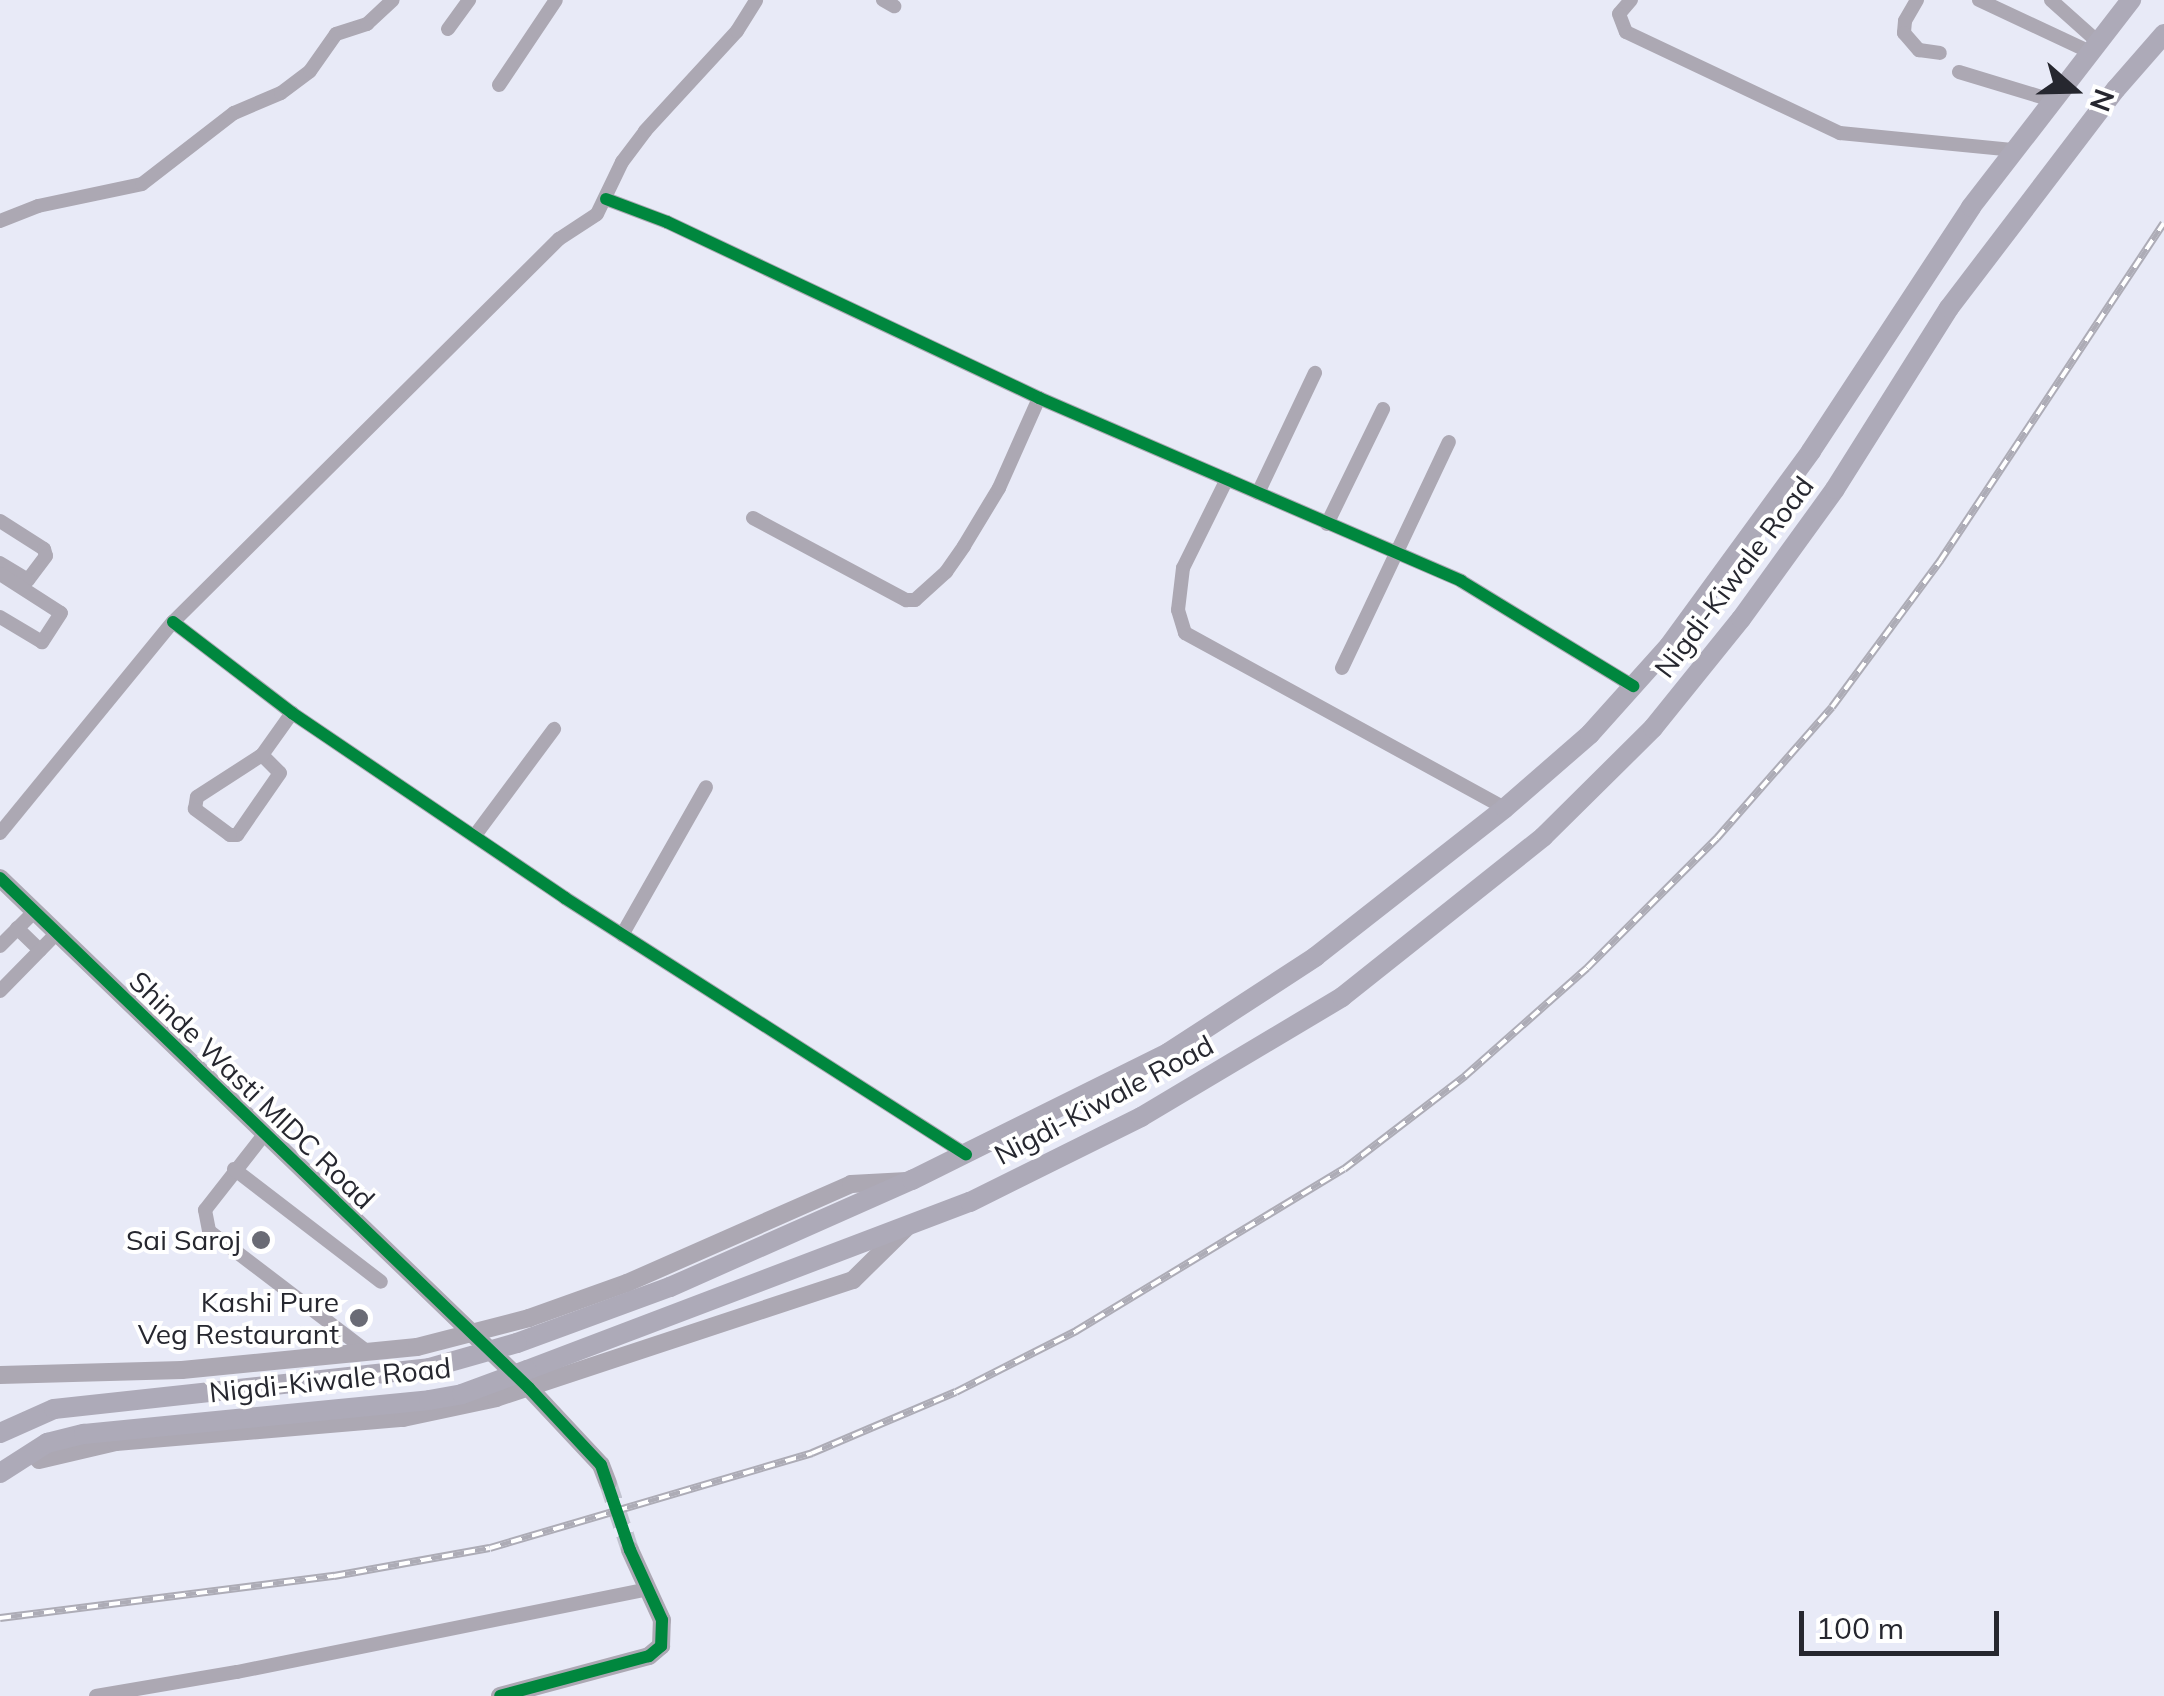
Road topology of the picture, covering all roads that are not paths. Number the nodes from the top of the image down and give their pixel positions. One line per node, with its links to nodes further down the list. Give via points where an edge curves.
1 (393, 0): 19 (street, via 367,24 336,34 310,71 234,113 142,184)
2 (468, 0): 10 (street)
3 (556, 0): 15 (street)
4 (756, 0): 18 (street, via 738,32 645,130)
5 (1631, 0): 17 (street, via 1620,14 1626,32 1840,133)
6 (1916, 0): 13 (street, via 1904,33 1918,50)
7 (1979, 0): 12 (street)
8 (2051, 0): 12 (street)
9 (2132, 0): 12 (main road, Nigdi-Kiwale Road)
10 (448, 29)
11 (2164, 34): 55 (main road, Nigdi-Kiwale Road, via 1949,308 1835,489 1741,619 1653,728 1543,837 1342,997 1141,1117 970,1202)
12 (2094, 47): 16 (main road, Nigdi-Kiwale Road)
13 (1940, 53)
14 (1959, 72): 16 (street)
15 (499, 85)
16 (2050, 100): 17 (main road, Nigdi-Kiwale Road)
17 (2012, 150): 35 (main road, Nigdi-Kiwale Road, via 1738,558)
18 (606, 198): 21 (street); 33 (street, via 597,214 559,240)
19 (0, 221)
20 (1316, 373): 25 (street)
21 (1039, 398): 24 (street); 26 (street, via 964,546 915,600)
22 (1383, 408): 28 (street)
23 (1449, 442): 29 (street)
24 (1227, 479): 25 (street); 40 (street, via 1183,568 1178,610 1185,633)
25 (1258, 493): 28 (street)
26 (753, 518)
27 (0, 521): 30 (street, via 46,556 28,580)
28 (1327, 524): 29 (street)
29 (1397, 554): 34 (street); 35 (street, via 1461,581)
30 (0, 564)
31 (0, 574): 32 (street, via 61,613 42,642)
32 (0, 617)
33 (172, 622): 36 (street); 41 (street)
34 (1342, 668)
35 (1633, 686): 40 (main road, Nigdi-Kiwale Road, via 1590,734)
36 (292, 714): 38 (street); 42 (street)
37 (554, 730): 42 (street)
38 (262, 754): 38 (street, via 194,800 195,809 230,835 240,832 279,776)
39 (706, 787): 47 (street)
40 (1505, 808): 52 (main road, Nigdi-Kiwale Road, via 1315,957 1168,1053)
41 (0, 834)
42 (476, 834): 47 (street)
43 (0, 878): 44 (street, Shinde Wasti MIDC Road)
44 (34, 912): 45 (street); 46 (street, Shinde Wasti MIDC Road)
45 (18, 928): 48 (street); 49 (street)
46 (56, 934): 49 (street); 51 (street, Shinde Wasti MIDC Road)
47 (622, 935): 52 (street)
48 (0, 946)
49 (40, 950): 50 (street)
50 (0, 991)
51 (264, 1136): 53 (street); 57 (street, Shinde Wasti MIDC Road)
52 (966, 1154): 54 (main road, Nigdi-Kiwale Road)
53 (234, 1169): 56 (street); 58 (street, via 205,1210 209,1231)
54 (912, 1180): 57 (street, via 851,1184 674,1265); 61 (main road, Nigdi-Kiwale Road, bridge, via 670,1287 429,1368 92,1403 54,1409)
55 (912, 1222): 60 (street, via 853,1280); 63 (main road, Nigdi-Kiwale Road, bridge, via 462,1394 84,1434 47,1444)
56 (381, 1282)
57 (471, 1335): 58 (street); 60 (street, Shinde Wasti MIDC Road)
58 (368, 1352): 59 (street, via 182,1370)
59 (0, 1375)
60 (529, 1388): 62 (street, via 404,1418 116,1442); 64 (street, Shinde Wasti MIDC Road, via 601,1466)
61 (0, 1434)
62 (40, 1460)
63 (0, 1473)
64 (608, 1483)
65 (630, 1550): 66 (street)
66 (648, 1589): 67 (street); 68 (street, via 664,1634 649,1656)
67 (96, 1696)
68 (500, 1696)

